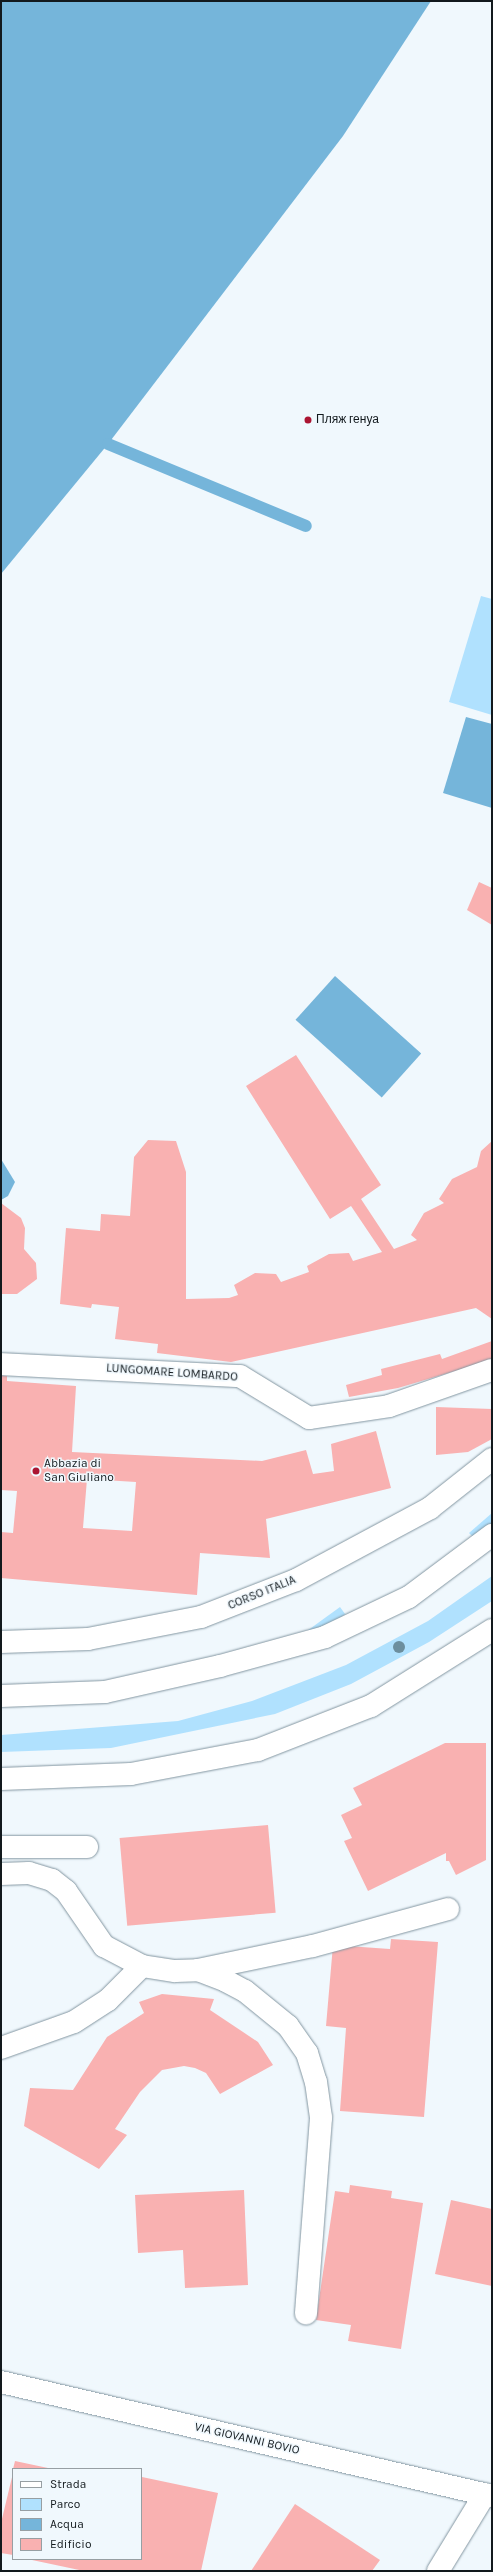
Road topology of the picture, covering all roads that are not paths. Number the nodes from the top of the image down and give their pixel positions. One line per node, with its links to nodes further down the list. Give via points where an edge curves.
1 (1, 1364): 2 (street, LUNGOMARE LOMBARDO, via 240,1376 309,1418 390,1406)
2 (492, 1370)
3 (492, 1459): 6 (street, CORSO ITALIA, via 430,1508 296,1580 201,1617 88,1639)
4 (492, 1535): 7 (street, via 409,1597 325,1637 105,1692)
5 (492, 1630): 8 (street, via 371,1706 258,1750 131,1774)
6 (1, 1642)
7 (1, 1696)
8 (1, 1779)
9 (1, 1847): 10 (street)
10 (87, 1847)
11 (1, 1874): 13 (street, via 29,1873 61,1885 104,1946)
12 (448, 1909): 14 (street, via 313,1946)
13 (142, 1966): 14 (street); 15 (street, via 108,2000 74,2022)
14 (198, 1970): 16 (street, via 245,1991 288,2026 306,2054 316,2082 321,2118 318,2191)
15 (1, 2048)
16 (306, 2313)
17 (1, 2382): 18 (street, VIA GIOVANNI BOVIO)
18 (488, 2495): 19 (street)
19 (438, 2571)

